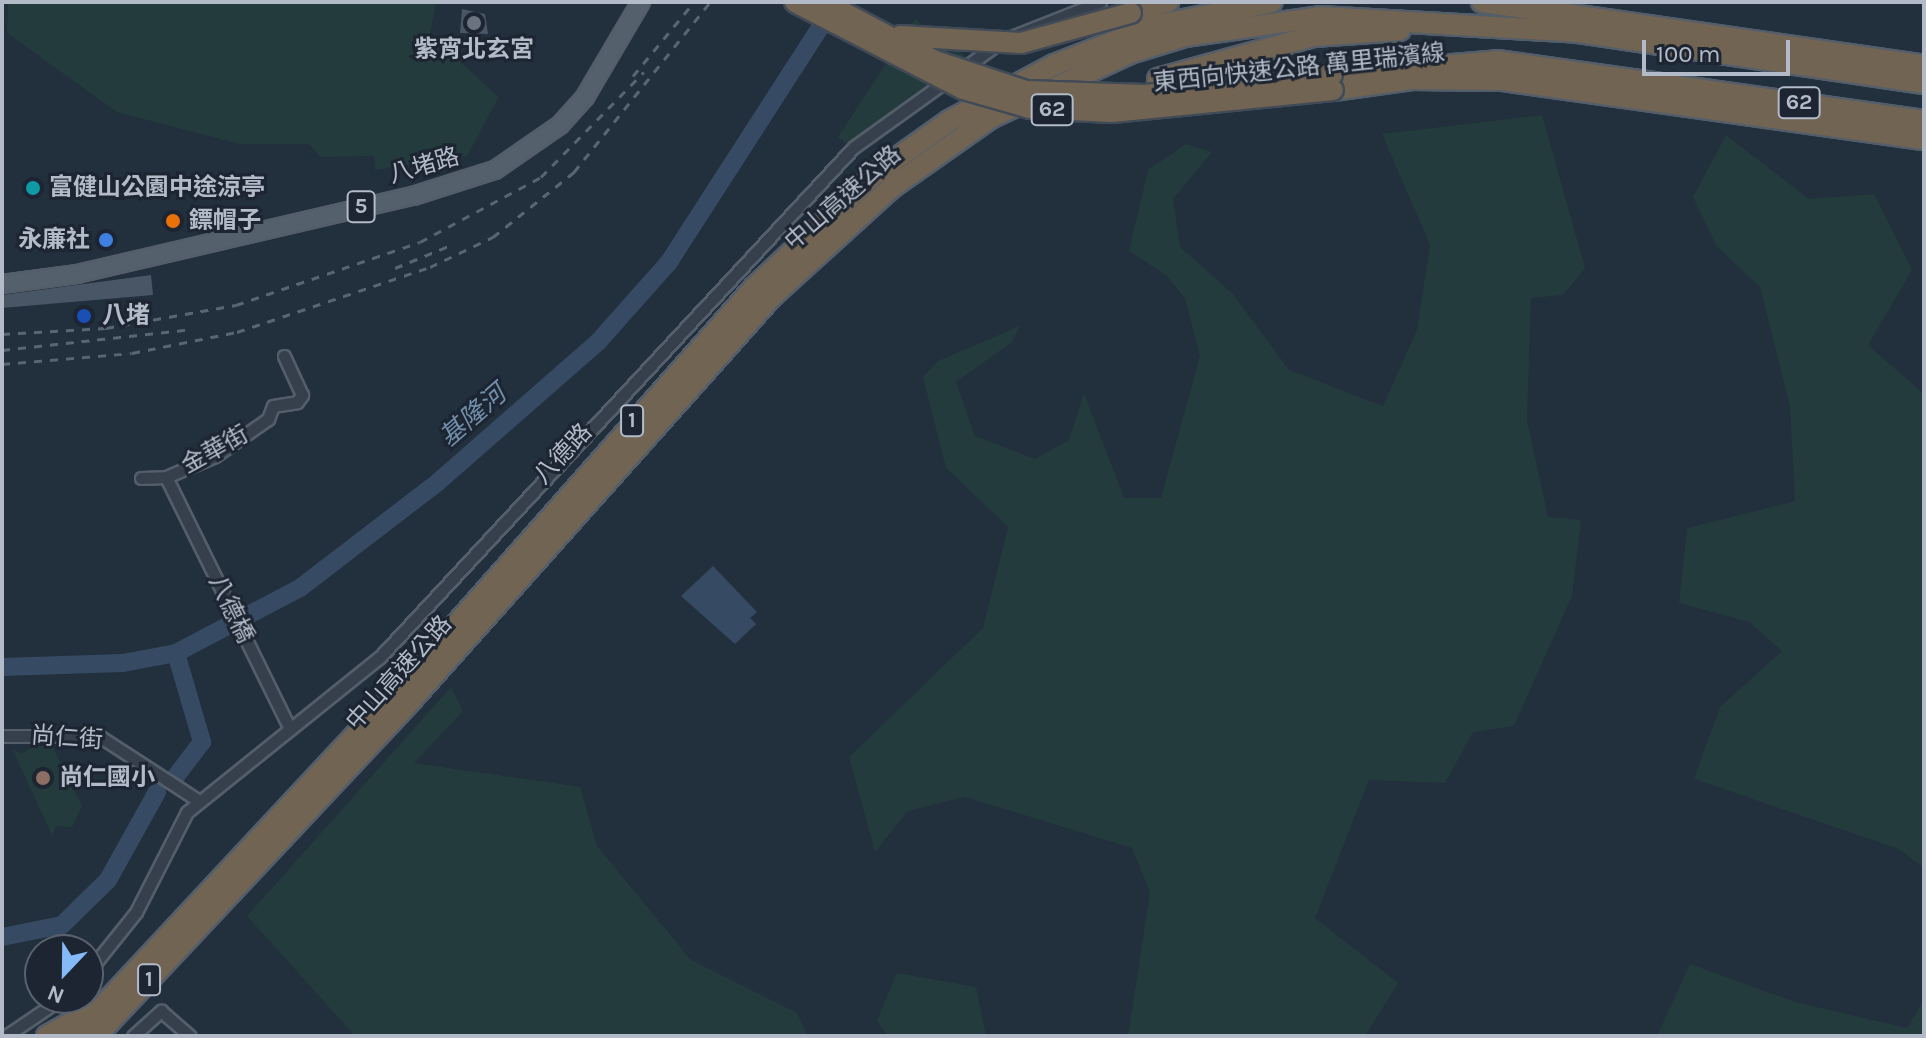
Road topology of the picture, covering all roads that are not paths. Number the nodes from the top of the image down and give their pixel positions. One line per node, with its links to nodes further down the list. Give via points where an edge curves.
1 (629, 2): 20 (main road, 八堵路 / 5, via 568,99 489,160 411,186)
2 (641, 2): 20 (main road, 八堵路 / 5, via 585,97 560,125 495,170 413,196)
3 (795, 2): 15 (highway, 東西向快速公路 萬里瑞濱線 / 62, bridge, via 963,89 1030,108 1140,110)
4 (813, 2): 13 (highway, bridge, via 933,72 1002,96 1082,105 1158,79 1350,31)
5 (824, 2): 15 (highway, 東西向快速公路 萬里瑞濱線 / 62, bridge, via 935,61 1026,91 1145,95)
6 (838, 2): 8 (highway, bridge, via 890,33 937,43 1021,43)
7 (1100, 2): 27 (street, 八德路, via 958,66 863,139 380,657)
8 (1168, 2)
9 (1272, 2): 31 (highway, 中山高速公路 / 1, via 1154,26 1054,65 949,121 875,174 744,299 408,679)
10 (1482, 2): 12 (highway)
11 (1531, 2): 12 (highway)
12 (1555, 12): 14 (highway)
13 (1578, 32): 16 (highway, 中山高速公路 / 1); 37 (highway, 中山高速公路 / 1, via 1388,17 1258,23 1130,53 955,137 772,296 413,698)
14 (1924, 66)
15 (1332, 82): 17 (highway, 東西向快速公路 萬里瑞濱線 / 62, via 1499,71)
16 (1924, 83)
17 (1677, 95): 18 (highway, 東西向快速公路 萬里瑞濱線 / 62); 19 (highway, 東西向快速公路 萬里瑞濱線 / 62)
18 (1924, 121)
19 (1924, 139)
20 (76, 268): 21 (main road, 八堵路 / 5); 22 (main road, 八堵路 / 5)
21 (2, 274)
22 (2, 284)
23 (284, 356): 24 (street, 金華街, via 302,395 297,402 273,406 268,419 215,456)
24 (166, 477): 25 (street, 金華街); 26 (street, 金華街)
25 (141, 478)
26 (193, 532): 27 (street, 八德橋)
27 (290, 729): 29 (street, 八德路)
28 (2, 736): 29 (street, 尚仁街, via 99,736 130,750)
29 (199, 801): 30 (street, 八德路, via 173,832 136,912)
30 (104, 952)
31 (106, 1003): 35 (highway); 36 (highway, 中山高速公路 / 1)
32 (46, 1014): 33 (street)
33 (19, 1032): 34 (street)
34 (6, 1036)
35 (47, 1036)
36 (75, 1036)
37 (96, 1036)
38 (133, 1036): 39 (street, via 161,1011)
39 (190, 1036)

